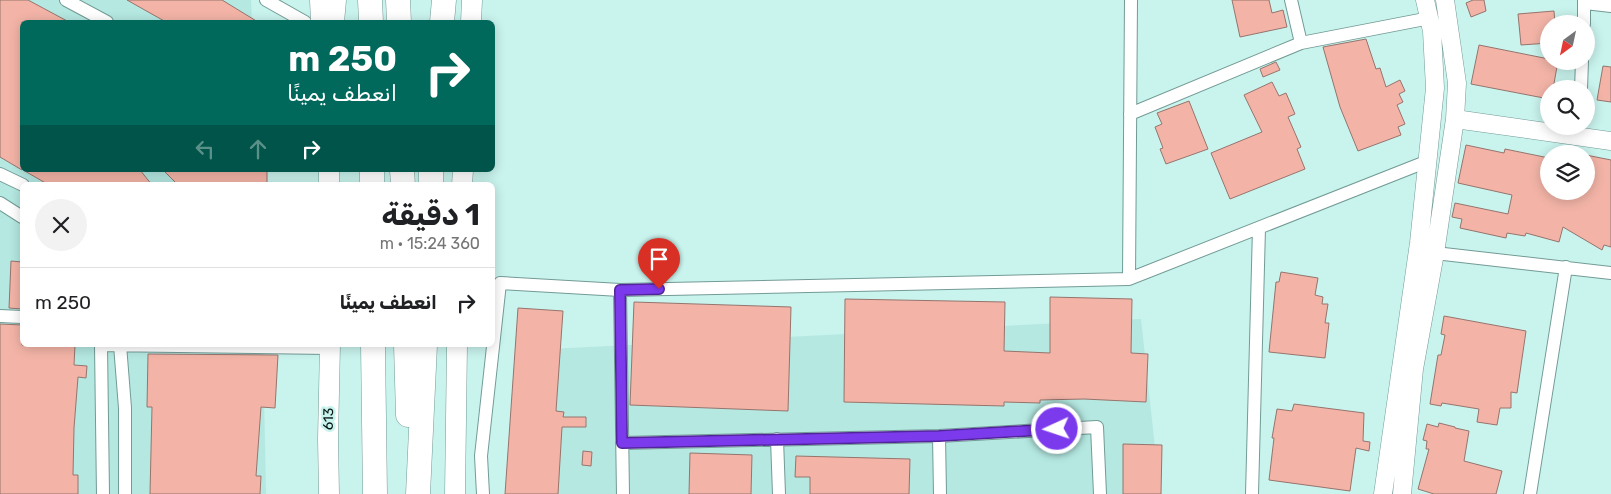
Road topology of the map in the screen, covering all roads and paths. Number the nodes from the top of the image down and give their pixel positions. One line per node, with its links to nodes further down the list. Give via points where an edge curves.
1 (66, 0): 17 (street)
2 (266, 0): 18 (street)
3 (320, 0): 19 (main road)
4 (334, 0): 20 (highway)
5 (370, 0): 21 (highway)
6 (398, 0): 22 (highway)
7 (444, 0): 23 (highway)
8 (472, 0): 24 (main road)
9 (1131, 0): 26 (street)
10 (1291, 0): 25 (street)
11 (1425, 0): 16 (street)
12 (1445, 0): 27 (street, via 1457,83)
13 (1585, 1): 14 (street); 15 (street)
14 (1611, 6)
15 (1584, 15)
16 (1430, 18): 25 (street); 31 (street, via 1436,88)
17 (103, 20)
18 (301, 20)
19 (321, 20)
20 (332, 20)
21 (371, 20)
22 (399, 20)
23 (442, 20)
24 (471, 20)
25 (1301, 43): 26 (street)
26 (1130, 114): 40 (street)
27 (1455, 119): 28 (street); 37 (street)
28 (1540, 127)
29 (1592, 135): 30 (street)
30 (1611, 141)
31 (1428, 161): 36 (street); 70 (street)
32 (0, 174): 33 (street)
33 (20, 184)
34 (0, 203): 35 (street)
35 (20, 215)
36 (1259, 228): 40 (street); 69 (street)
37 (1435, 254): 38 (street); 56 (street, via 1414,369)
38 (1566, 267): 39 (street); 71 (street)
39 (1611, 272)
40 (1129, 279): 41 (street)
41 (620, 290): 44 (street, via 500,283); 55 (street)
42 (0, 316): 43 (street)
43 (20, 317)
44 (495, 329)
45 (101, 347): 57 (street)
46 (120, 347): 58 (street, via 125,408)
47 (330, 347): 59 (main road, 613)
48 (373, 347): 60 (highway)
49 (406, 347): 61 (highway)
50 (425, 347): 62 (highway)
51 (458, 347): 63 (main road)
52 (493, 347): 64 (street, via 481,456)
53 (939, 436): 54 (street); 67 (street); 68 (street, via 1097,427)
54 (777, 439): 55 (street); 66 (street)
55 (622, 443): 65 (street)
56 (1403, 493)
57 (103, 494)
58 (125, 494)
59 (329, 494)
60 (375, 494)
61 (410, 494)
62 (418, 494)
63 (455, 494)
64 (483, 494)
65 (623, 494)
66 (779, 494)
67 (940, 494)
68 (1100, 494)
69 (1252, 494)
70 (1384, 494)
71 (1530, 494)

